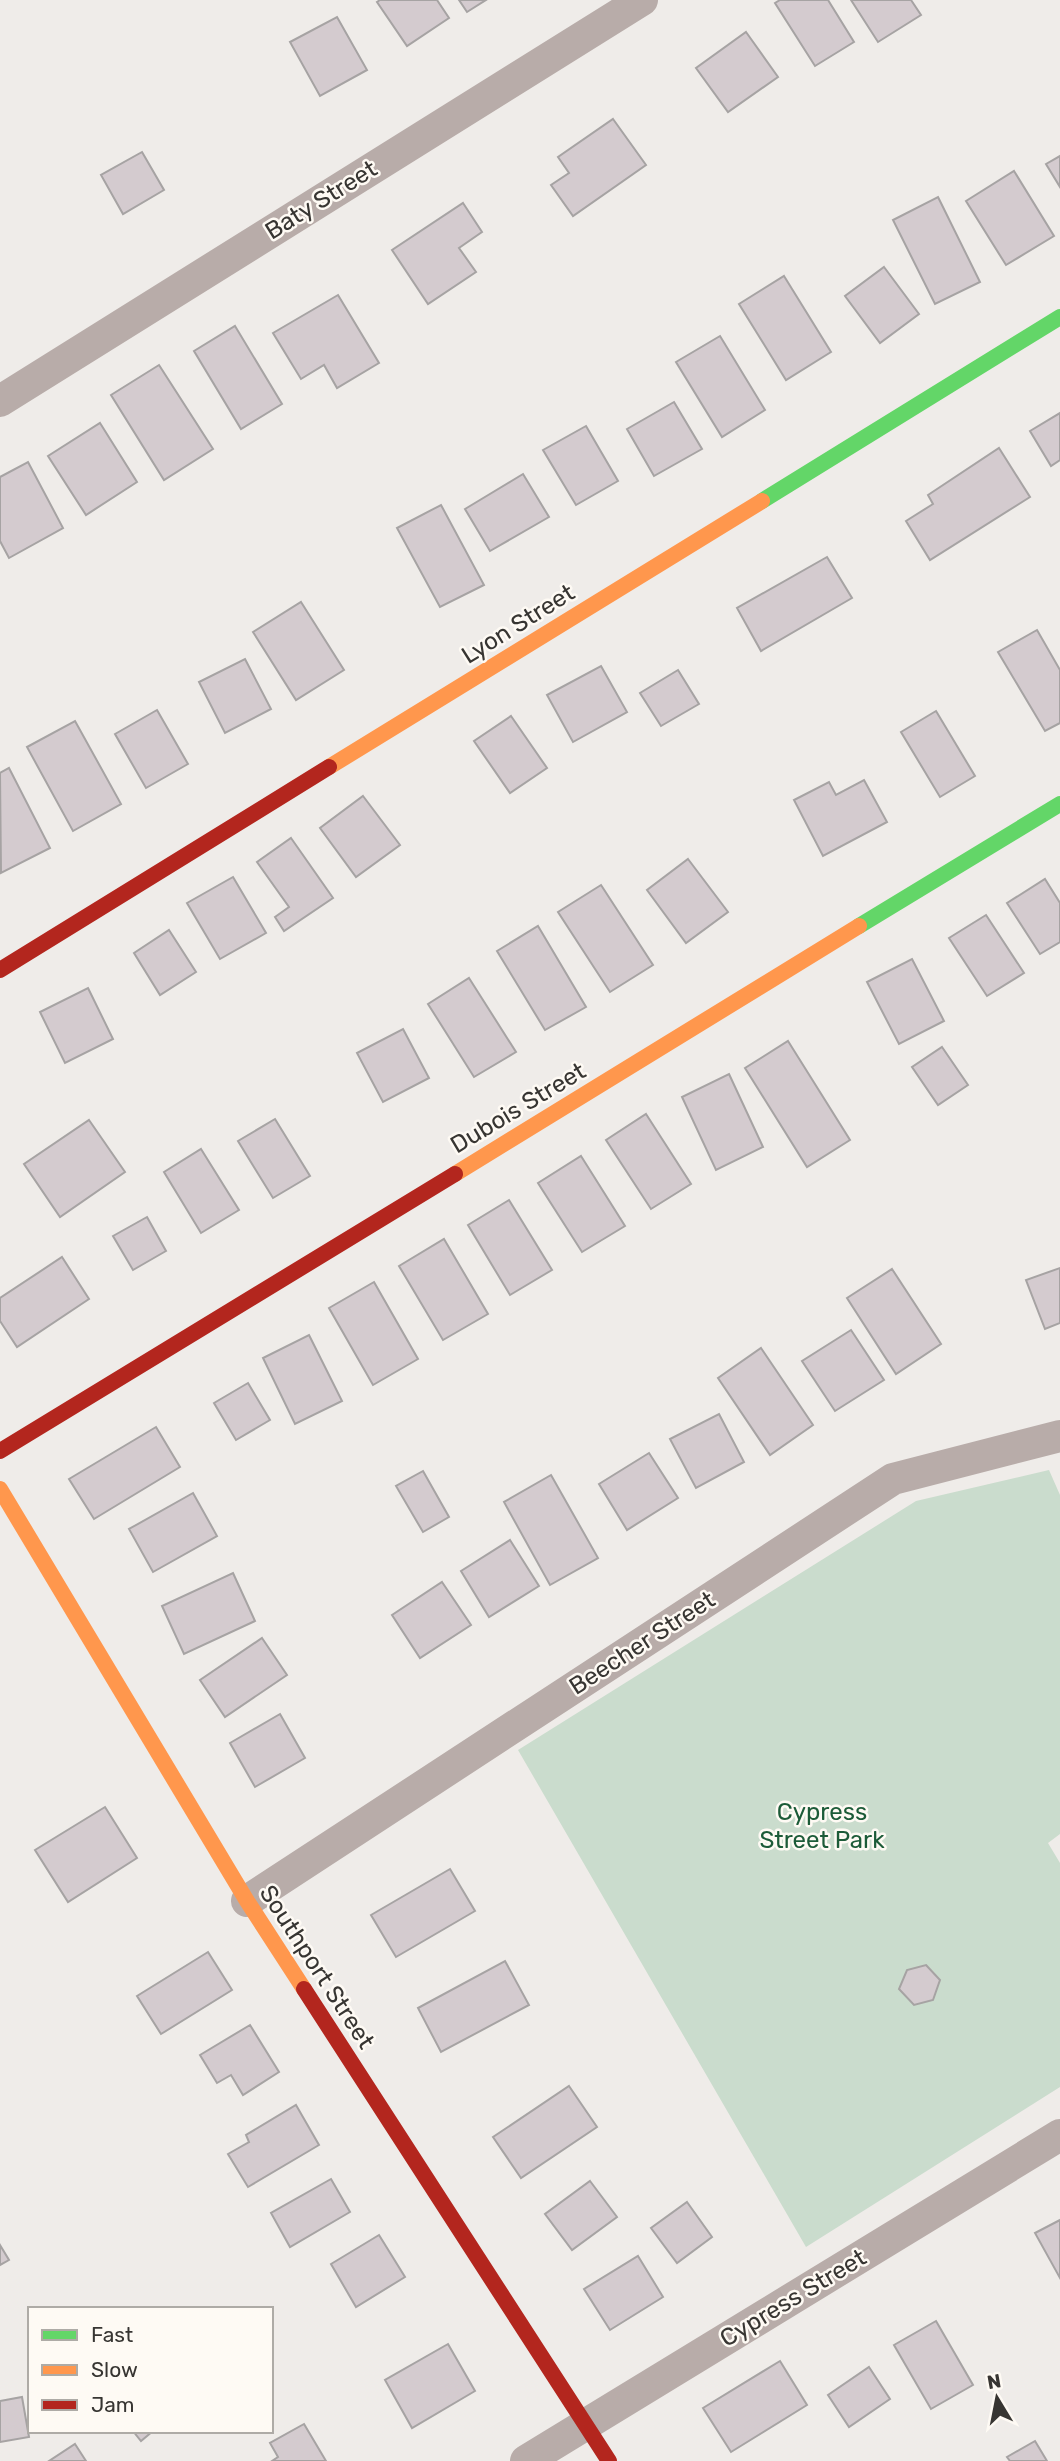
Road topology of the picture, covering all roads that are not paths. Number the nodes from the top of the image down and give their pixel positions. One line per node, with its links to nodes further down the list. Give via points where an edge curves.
1 (642, 0): 3 (street, Baty Street)
2 (1060, 317): 5 (street, Lyon Street)
3 (0, 401)
4 (1060, 804): 7 (street, Dubois Street)
5 (0, 970)
6 (1060, 1436): 9 (street, Beecher Street, via 893,1479)
7 (0, 1451)
8 (0, 1489): 9 (street, Southport Street)
9 (247, 1901): 11 (street, Southport Street)
10 (1060, 2135): 11 (street, Cypress Street)
11 (586, 2425): 12 (street, Cypress Street); 13 (street, Southport Street)
12 (526, 2461)
13 (609, 2461)

